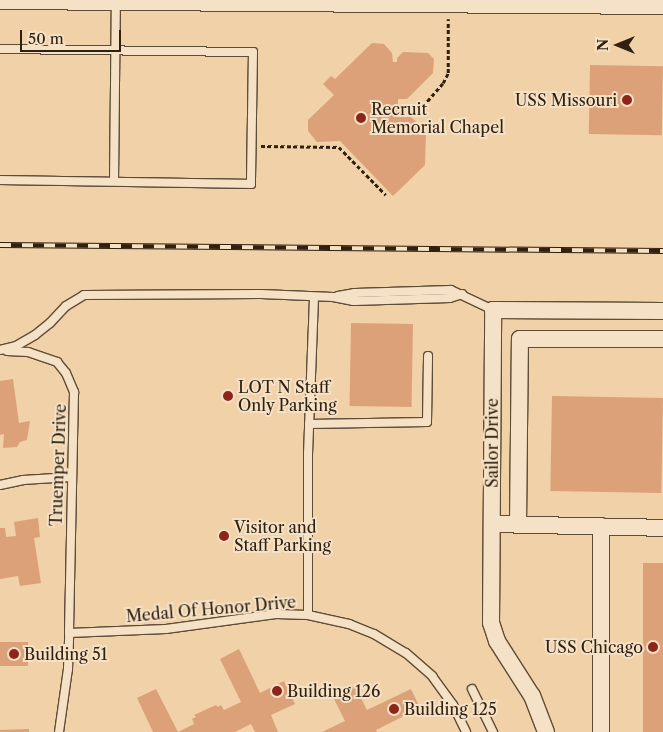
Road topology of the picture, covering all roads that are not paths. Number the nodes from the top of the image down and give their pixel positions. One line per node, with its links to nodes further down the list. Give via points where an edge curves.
1 (0, 1): 2 (street)
2 (116, 2): 3 (street); 5 (lane)
3 (663, 6)
4 (0, 49): 5 (lane)
5 (116, 51): 7 (lane); 7 (lane, via 253,52 251,184)
6 (0, 180): 7 (lane)
7 (114, 180)
8 (314, 297): 9 (lane, via 354,301 450,298 462,294); 12 (lane, via 227,293 84,295 66,306 35,335); 14 (lane)
9 (493, 310): 10 (street); 17 (street, Sailor Drive)
10 (663, 311)
11 (663, 339): 18 (street, via 520,339)
12 (0, 351): 15 (lane, Truemper Drive, via 43,356 57,362 66,373 74,392)
13 (428, 356): 14 (lane, via 427,422)
14 (309, 424): 21 (lane)
15 (71, 478): 16 (lane, via 23,480); 22 (lane, Truemper Drive)
16 (0, 485)
17 (492, 524): 18 (street); 27 (street, Sailor Drive, via 491,623 497,641 532,696)
18 (518, 524): 19 (street)
19 (601, 526): 20 (street); 28 (street)
20 (663, 528)
21 (308, 615): 22 (lane, Medal Of Honor Drive, via 267,615 166,629); 25 (lane, Medal Of Honor Drive, via 357,627 406,653 432,676 453,705)
22 (69, 633): 24 (lane, via 68,669)
23 (472, 689): 26 (lane)
24 (59, 732)
25 (466, 732)
26 (493, 732)
27 (546, 732)
28 (601, 732)

